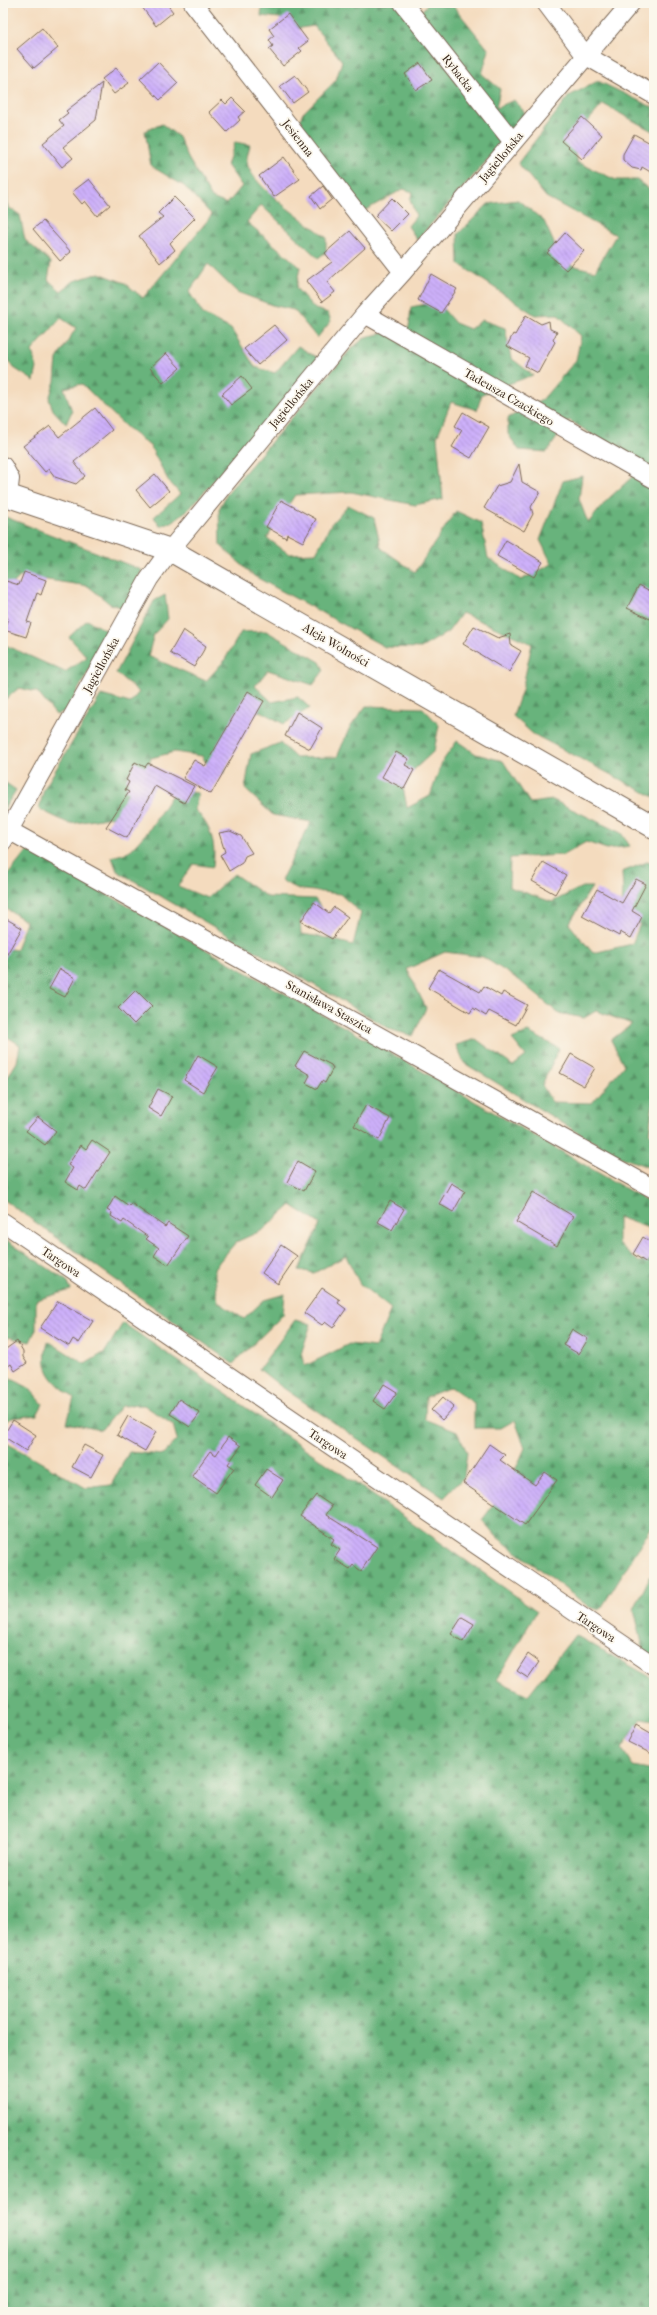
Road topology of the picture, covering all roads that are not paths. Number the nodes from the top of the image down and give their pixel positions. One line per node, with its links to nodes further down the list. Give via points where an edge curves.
1 (193, 3): 8 (street, Jesienna)
2 (403, 3): 7 (street, Rybacka)
3 (546, 3): 5 (street)
4 (631, 3): 5 (street, Jagiellońska)
5 (586, 55): 6 (street); 7 (street, Jagiellońska)
6 (654, 95)
7 (513, 142): 8 (street, Jagiellońska)
8 (403, 272): 9 (street, Jagiellońska)
9 (365, 314): 11 (street, Tadeusza Czackiego); 13 (street, Jagiellońska)
10 (3, 466): 12 (street, via 10,479)
11 (654, 479)
12 (5, 495): 13 (street, Aleja Wolności)
13 (170, 550): 14 (street, Aleja Wolności); 15 (street, Jagiellońska, via 149,579)
14 (654, 828)
15 (5, 832): 16 (street, Stanisława Staszica)
16 (654, 1189)
17 (3, 1222): 18 (street, Targowa)
18 (654, 1666)

